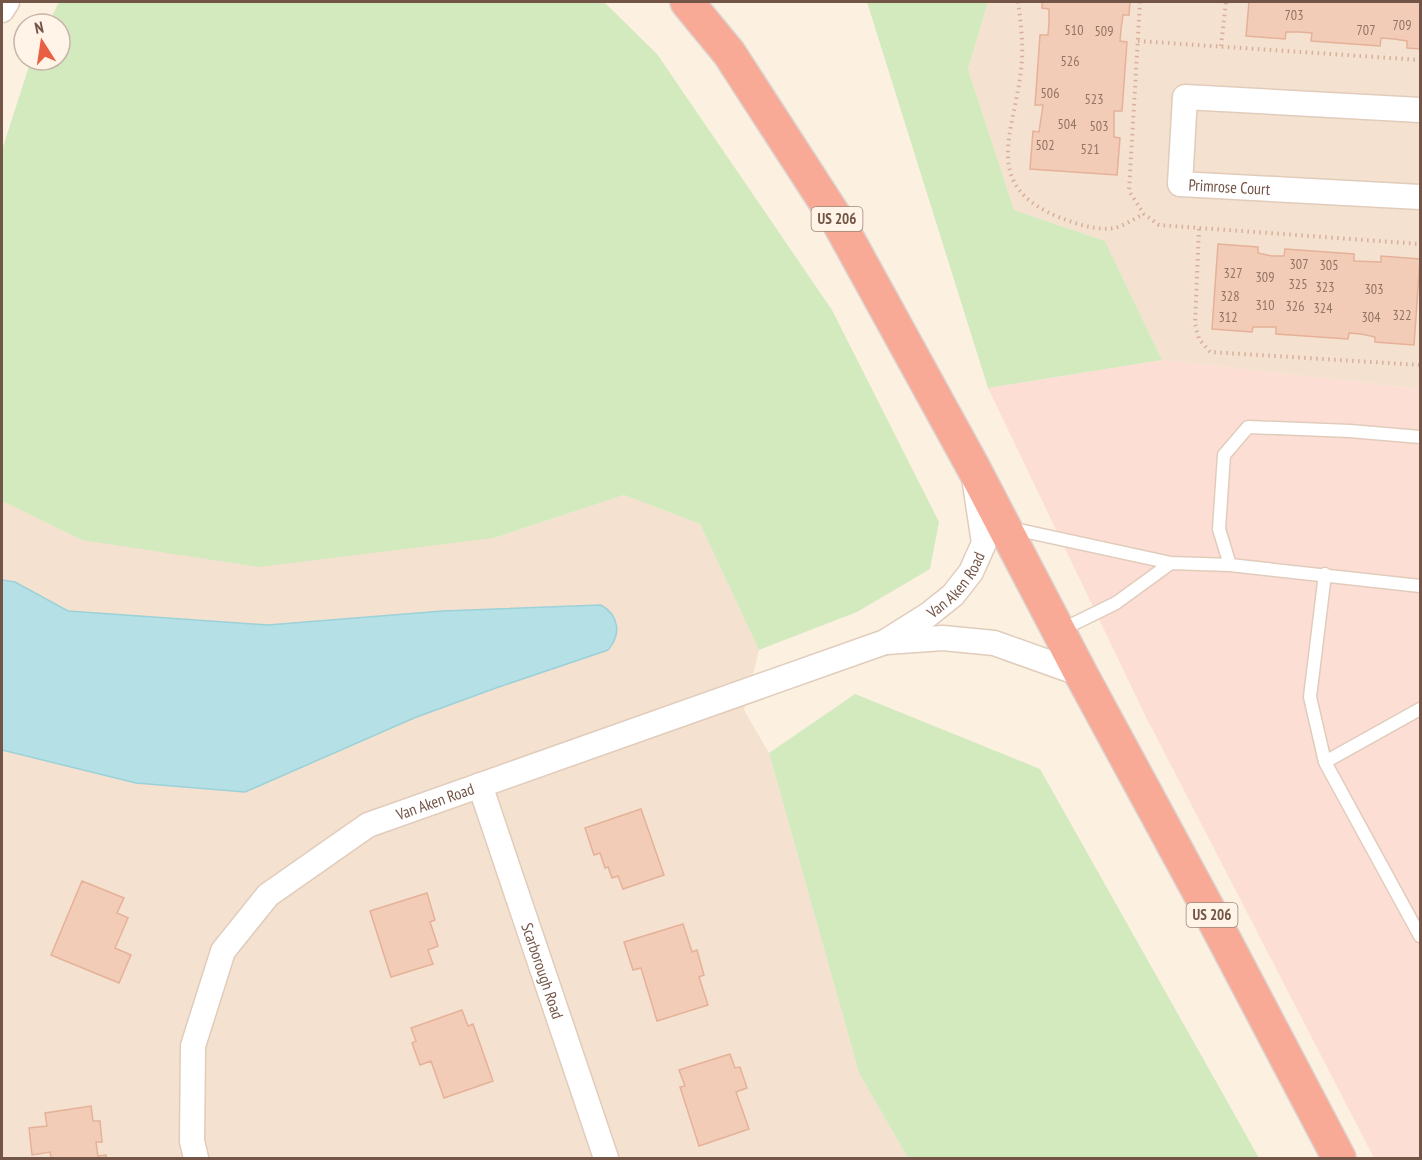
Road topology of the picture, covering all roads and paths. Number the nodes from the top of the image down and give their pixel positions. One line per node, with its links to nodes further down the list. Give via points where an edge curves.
1 (7, 2): 5 (street)
2 (687, 2): 15 (highway, US 206, via 729,53 839,223)
3 (1018, 2): 11 (path, via 1021,70 1007,156 1012,178 1024,196 1081,226 1115,228)
4 (1226, 2): 7 (path)
5 (2, 10)
6 (1138, 41): 7 (path)
7 (1221, 46): 8 (path)
8 (1420, 60)
9 (1420, 110): 10 (street, Primrose Court, via 1185,97 1180,184)
10 (1420, 197)
11 (1144, 214)
12 (1199, 229): 13 (path, via 1195,324 1199,339 1210,352)
13 (1420, 364)
14 (1420, 437): 18 (lane, via 1248,428 1224,455 1219,529)
15 (973, 466): 16 (highway, US 206); 22 (street, Van Aken Road, via 984,543 970,572 953,596)
16 (1004, 527): 17 (lane); 21 (highway, US 206)
17 (1171, 563): 18 (lane); 21 (lane, via 1116,603)
18 (1230, 565): 19 (lane)
19 (1324, 574): 20 (lane); 25 (lane, via 1310,697)
20 (1420, 586)
21 (1059, 631): 23 (highway, US 206)
22 (885, 642): 23 (street, Van Aken Road, via 943,638 993,642); 26 (street, Van Aken Road)
23 (1081, 674): 30 (highway, US 206)
24 (1420, 709): 25 (lane)
25 (1325, 762): 27 (lane)
26 (480, 785): 28 (street, Van Aken Road, via 368,825 268,895 223,951 193,1046 192,1142); 29 (street, Scarborough Road)
27 (1420, 936)
28 (196, 1158)
29 (606, 1158)
30 (1339, 1158)

